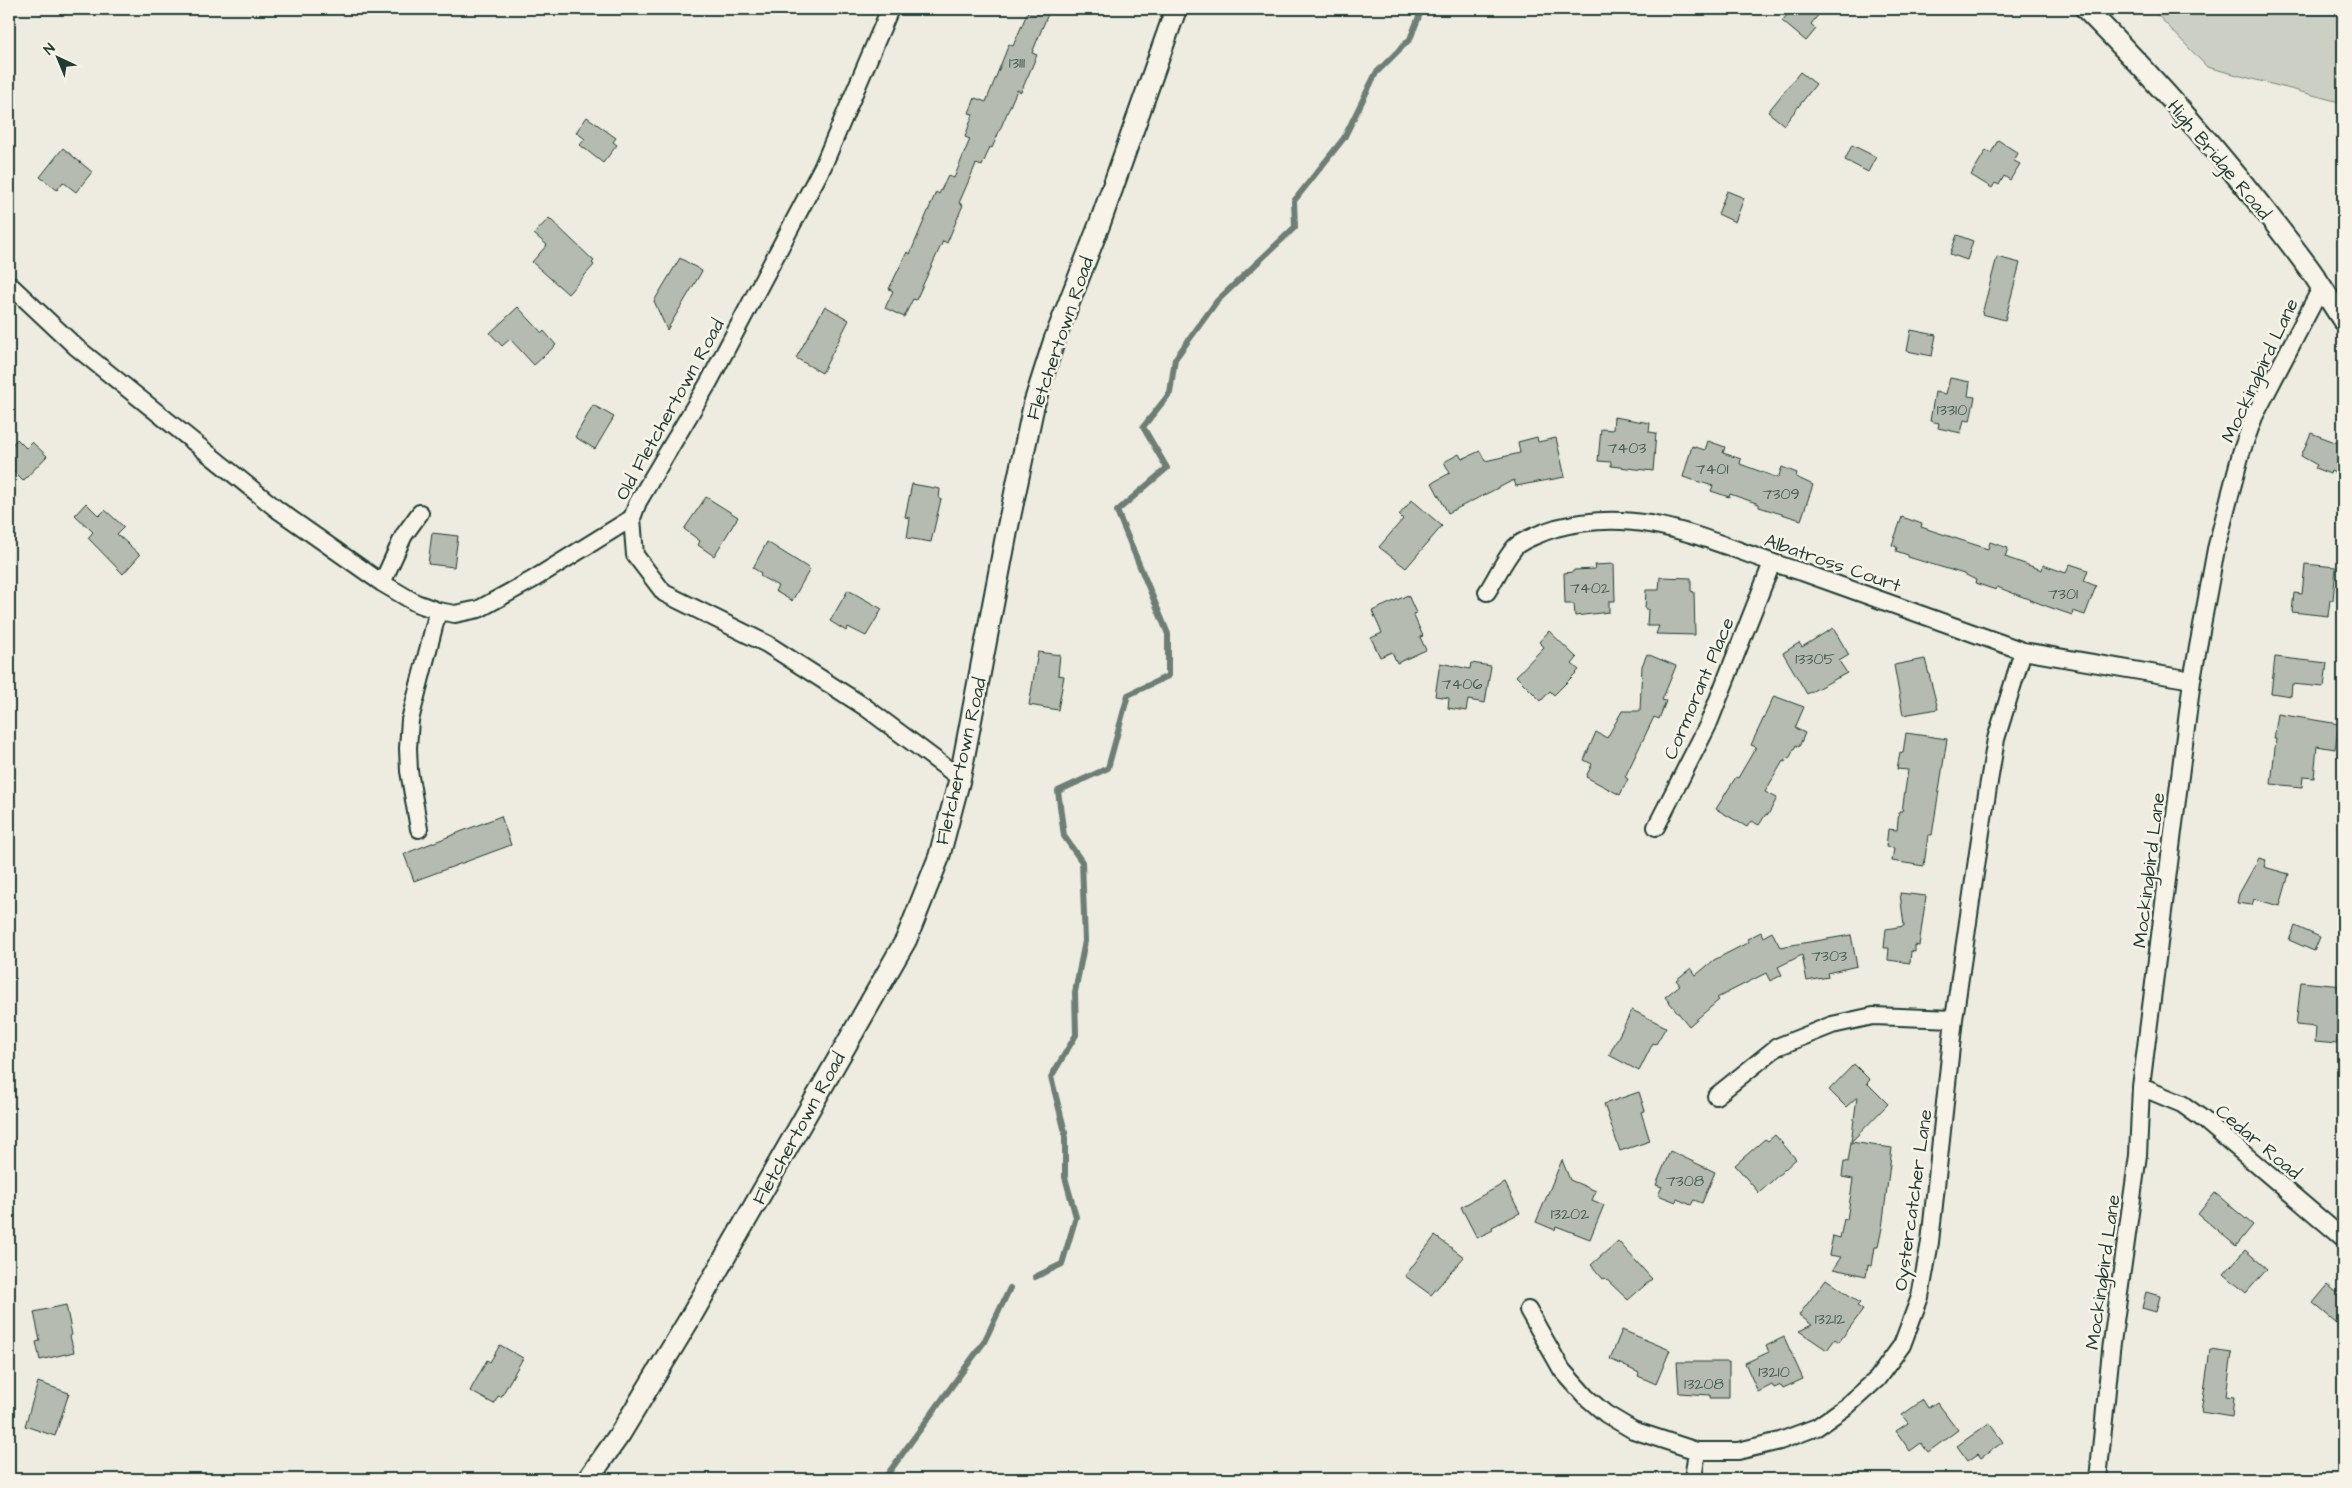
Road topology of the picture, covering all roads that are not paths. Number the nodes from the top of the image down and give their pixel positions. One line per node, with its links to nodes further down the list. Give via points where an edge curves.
1 (890, 9): 8 (street, Old Fletchertown Road, via 823,166 709,382 638,502)
2 (1176, 9): 15 (street, Fletchertown Road, via 1034,404 1006,531)
3 (2086, 9): 5 (street, High Bridge Road, via 2125,48 2232,170 2307,265)
4 (9, 284): 10 (street, via 76,347 278,510)
5 (2321, 288): 6 (street, High Bridge Road); 14 (street, Mockingbird Lane, via 2254,417 2241,453 2216,549)
6 (2343, 320)
7 (420, 513): 10 (street, via 404,535)
8 (632, 518): 12 (street, via 479,609 455,614); 15 (street, Old Fletchertown Road, via 635,555 664,593 767,644 865,707)
9 (1772, 563): 11 (street, Albatross Court, via 1718,541 1648,522 1582,521 1547,530 1516,546); 13 (street, Albatross Court); 16 (street, Cormorant Place, via 1708,726)
10 (382, 583): 12 (street, via 416,603)
11 (1487, 592)
12 (438, 611): 17 (street, via 410,730 409,771)
13 (2023, 651): 14 (street, Albatross Court); 18 (street, Oystercatcher Lane, via 1996,739)
14 (2192, 680): 19 (street, Mockingbird Lane)
15 (960, 778): 24 (street, Fletchertown Road, via 939,858 906,940 689,1320 620,1434)
16 (1656, 827)
17 (419, 829)
18 (1954, 1019): 20 (street, via 1873,1016 1832,1025 1777,1047); 23 (street, Oystercatcher Lane, via 1930,1242 1920,1297 1902,1345 1877,1379 1847,1406 1817,1426 1780,1441 1738,1451)
19 (2141, 1087): 21 (street, Cedar Road, via 2182,1104 2203,1119); 26 (street, Mockingbird Lane, via 2138,1155 2111,1350)
20 (1716, 1096)
21 (2343, 1238)
22 (1528, 1310): 23 (street, Oystercatcher Lane, via 1562,1370 1592,1403 1633,1430)
23 (1697, 1452): 25 (street)
24 (588, 1479)
25 (1694, 1479)
26 (2098, 1479)

